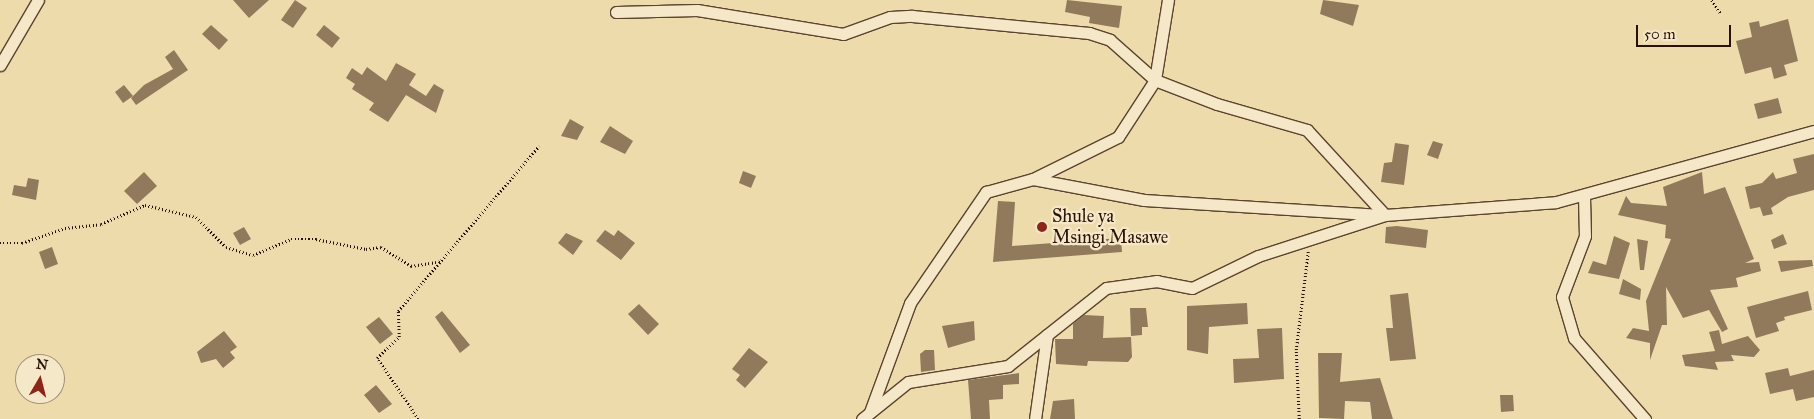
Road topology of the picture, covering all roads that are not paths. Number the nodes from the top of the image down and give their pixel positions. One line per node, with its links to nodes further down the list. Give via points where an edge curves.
1 (38, 0): 4 (street)
2 (1168, 0): 5 (street)
3 (616, 12): 5 (street, via 697,10 843,34 890,18 998,21 1110,40)
4 (0, 65)
5 (1155, 80): 7 (street, via 1118,137); 9 (street, via 1217,104 1307,130)
6 (1814, 131): 8 (street)
7 (1033, 179): 9 (street, via 1144,200); 11 (street, via 986,192 910,303)
8 (1584, 196): 9 (street); 13 (street, via 1585,236 1562,297 1574,338)
9 (1385, 215): 10 (street, via 1228,268 1192,288 1157,281 1106,288)
10 (1047, 335): 11 (street, via 1008,366 908,382); 12 (street)
11 (866, 415)
12 (1035, 419)
13 (1645, 419)

